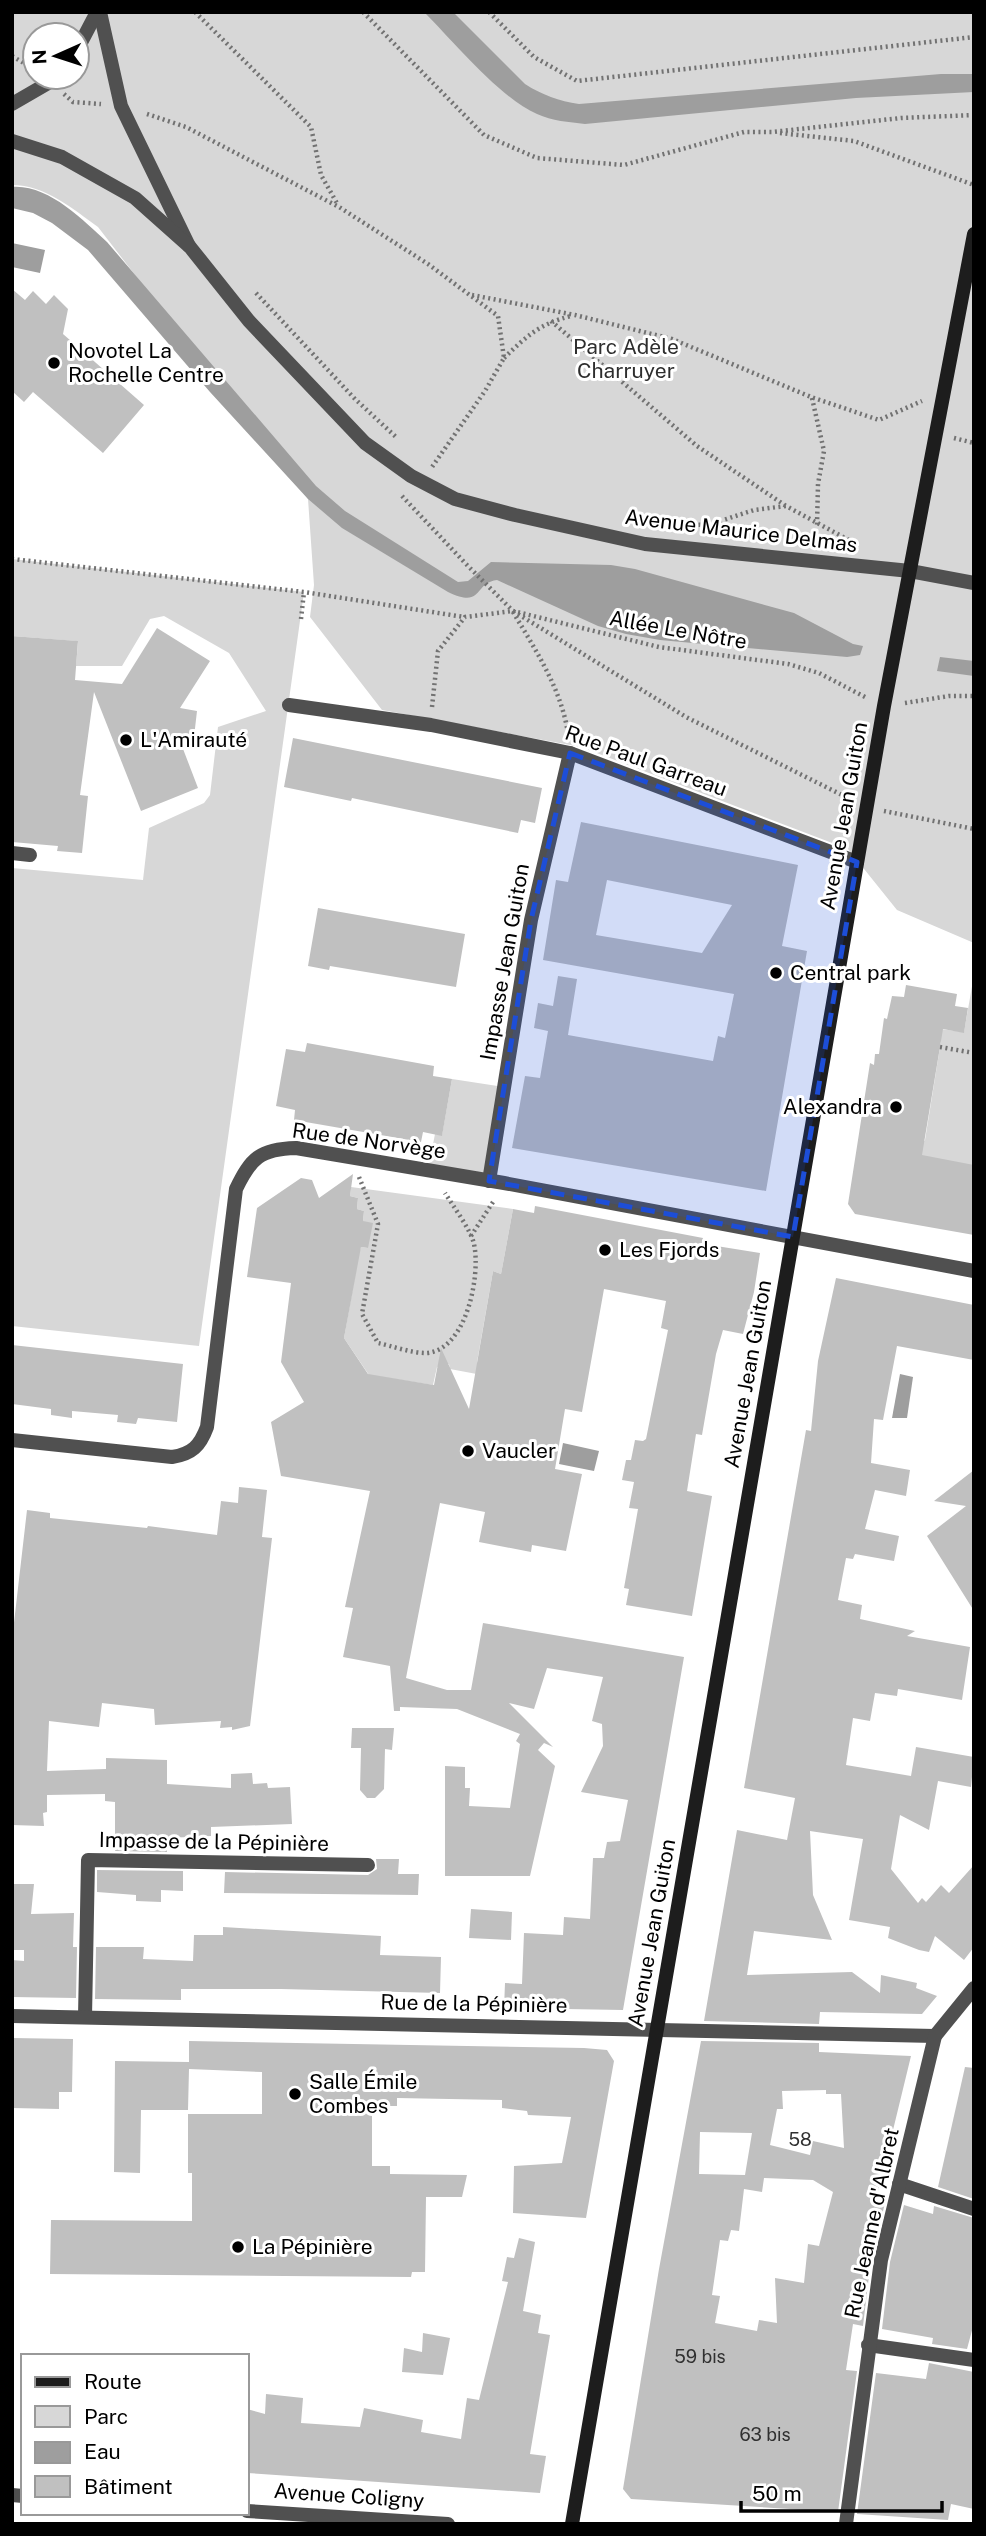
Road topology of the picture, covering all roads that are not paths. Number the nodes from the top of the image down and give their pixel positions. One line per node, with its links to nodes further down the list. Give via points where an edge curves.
1 (99, 12): 6 (street, Avenue Maurice Delmas, via 121,106)
2 (33, 91): 3 (street)
3 (12, 104)
4 (12, 141): 6 (street, Avenue Maurice Delmas, via 62,157 135,198)
5 (974, 234): 7 (main road, Avenue Jean Guiton)
6 (190, 247): 7 (street, Avenue Maurice Delmas, via 249,321 365,443 411,476 455,499 645,544)
7 (910, 571): 8 (street, Avenue Maurice Delmas); 13 (main road, Avenue Jean Guiton)
8 (974, 583)
9 (289, 705): 10 (street, Rue Paul Garreau, via 430,725)
10 (570, 752): 13 (street, Rue Paul Garreau); 14 (street, Impasse Jean Guiton, via 531,919)
11 (12, 853): 12 (street)
12 (30, 855)
13 (857, 862): 15 (main road, Avenue Jean Guiton)
14 (489, 1181): 15 (street, Rue de Norvège); 17 (street, Rue de Norvège, via 296,1148 261,1153 236,1189 207,1427 197,1447 187,1455 172,1457)
15 (793, 1237): 16 (street, Rue de Norvège); 22 (main road, Avenue Jean Guiton)
16 (974, 1270)
17 (12, 1440)
18 (368, 1865): 21 (street, Impasse de la Pépinière, via 88,1860)
19 (974, 1988): 23 (street, Rue Jeanne d'Albret)
20 (12, 2016): 21 (street, Rue de la Pépinière)
21 (85, 2017): 22 (street, Rue de la Pépinière)
22 (657, 2028): 23 (street, Rue de la Pépinière); 30 (main road, Avenue Jean Guiton)
23 (935, 2036): 24 (street, Rue Jeanne d'Albret)
24 (899, 2185): 25 (street); 26 (street, Rue Jeanne d'Albret)
25 (974, 2209)
26 (868, 2345): 27 (street); 31 (street, Rue Jeanne d'Albret)
27 (974, 2360)
28 (248, 2511): 29 (street, Avenue Coligny)
29 (448, 2524)
30 (572, 2524)
31 (846, 2524)

